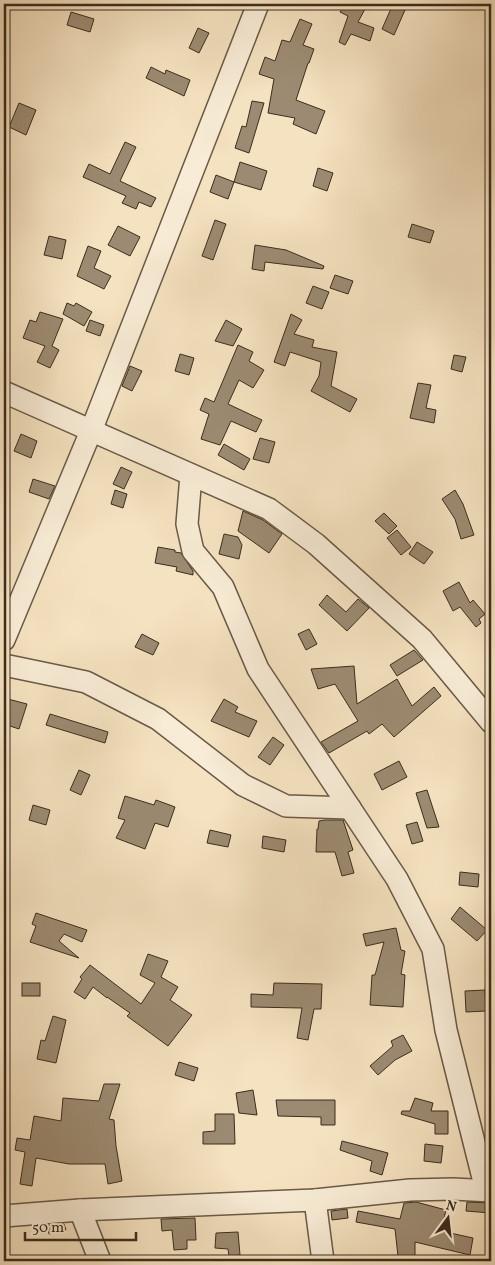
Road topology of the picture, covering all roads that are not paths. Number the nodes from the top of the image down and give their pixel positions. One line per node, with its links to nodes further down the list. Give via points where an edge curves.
1 (258, 4): 3 (street)
2 (4, 392): 3 (street)
3 (91, 431): 4 (street); 5 (street)
4 (191, 475): 7 (street, via 269,509 316,544 422,639); 8 (street, via 187,524 194,551 223,587 258,669)
5 (4, 640)
6 (4, 665): 8 (street, via 86,682 158,719 243,785 286,806)
7 (491, 722)
8 (350, 808): 9 (street, via 397,879 433,949 446,1030)
9 (489, 1191): 10 (street, via 410,1190)
10 (315, 1200): 11 (street); 14 (street)
11 (80, 1210): 12 (street); 13 (street)
12 (4, 1216)
13 (100, 1261)
14 (323, 1261)

